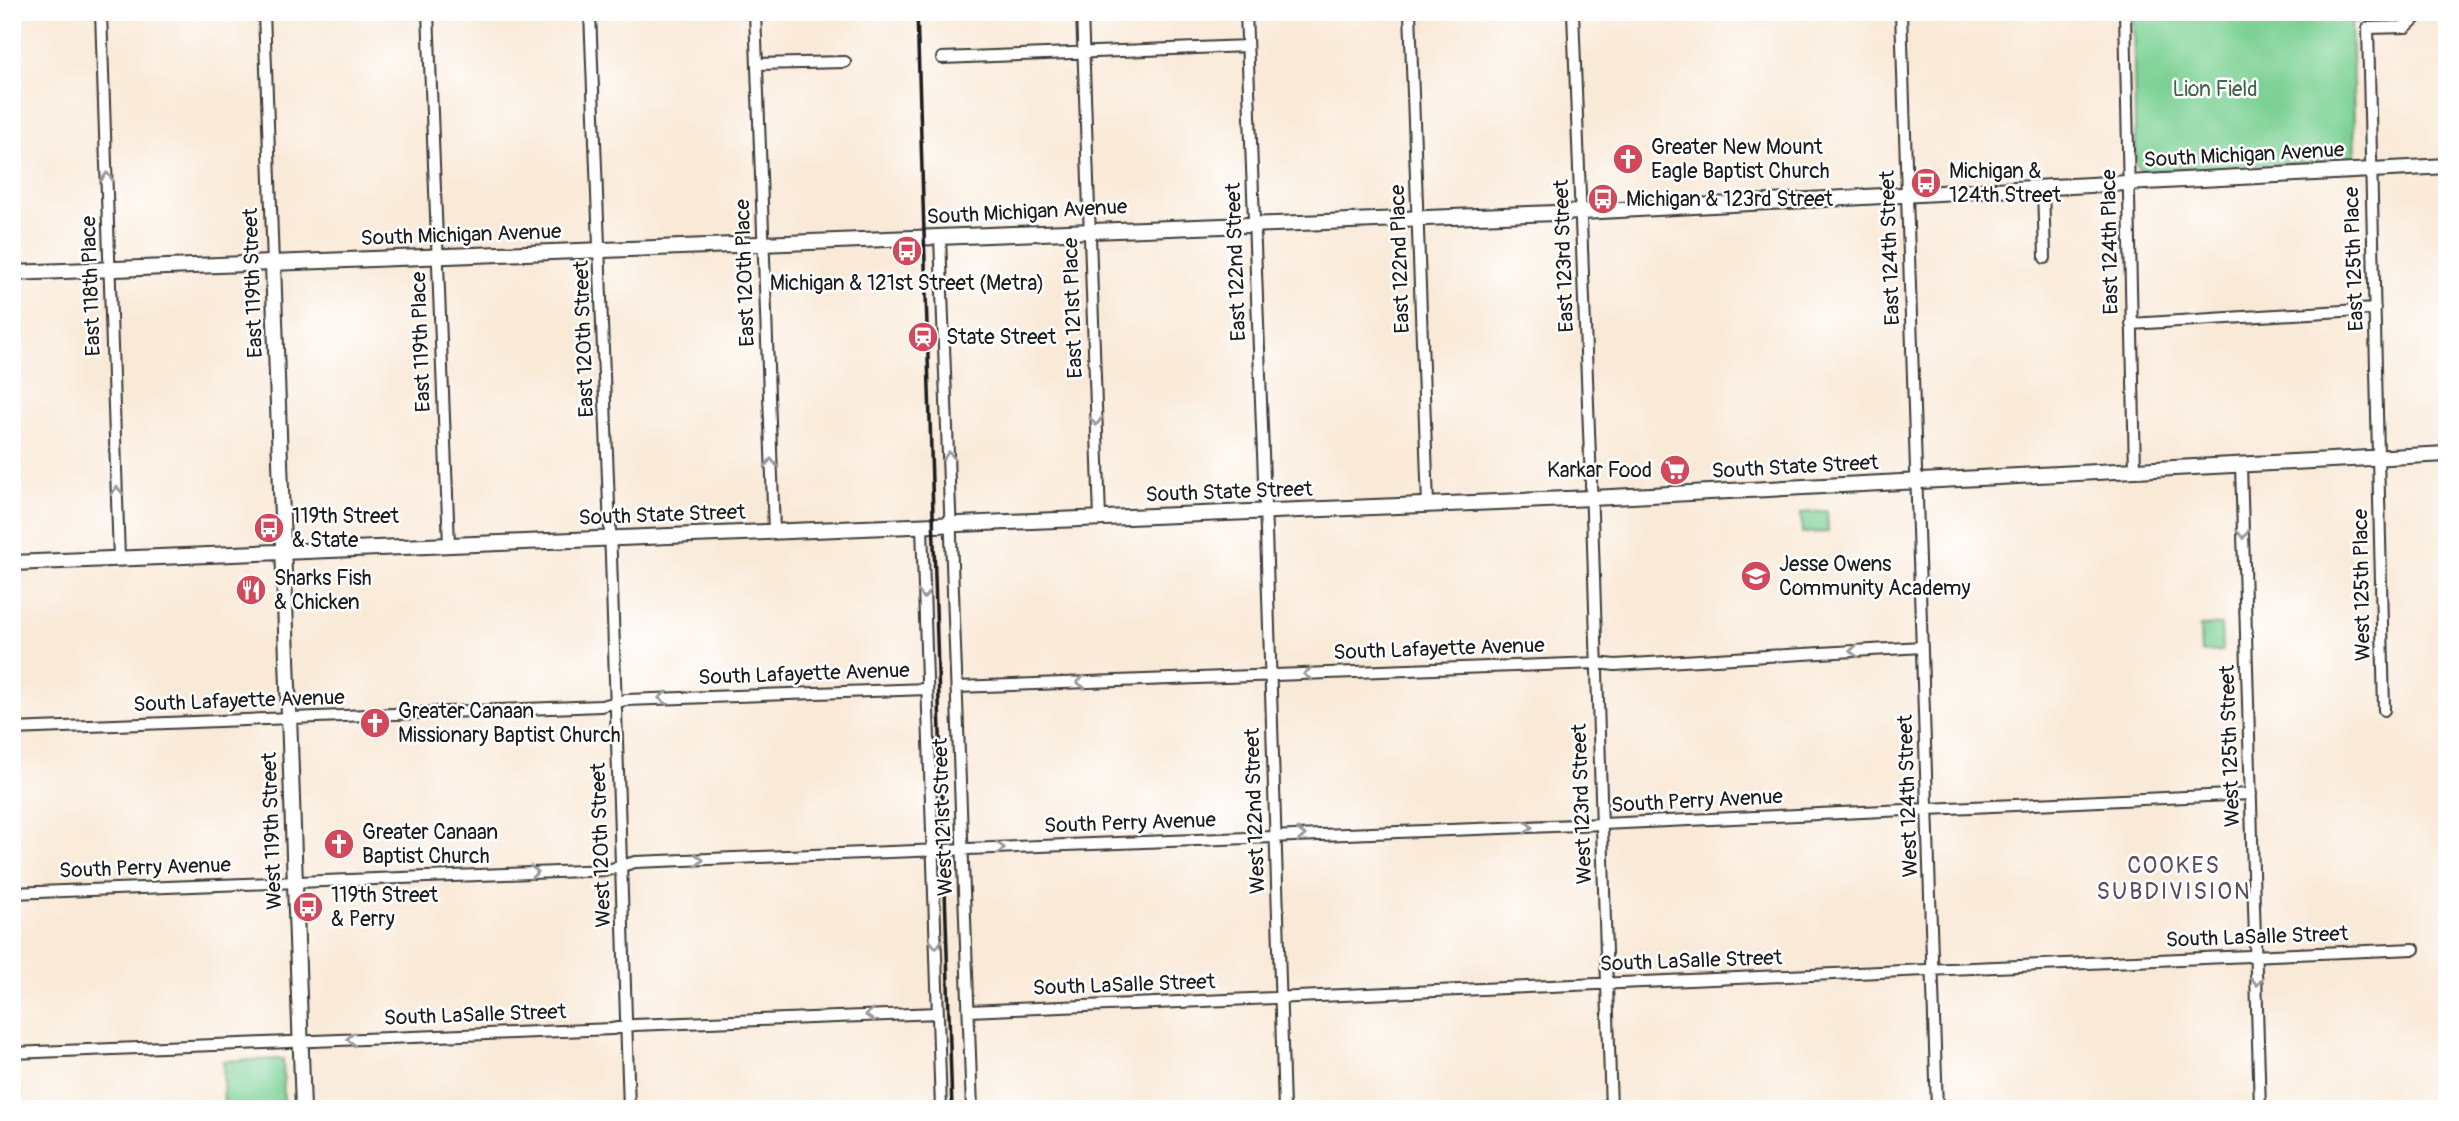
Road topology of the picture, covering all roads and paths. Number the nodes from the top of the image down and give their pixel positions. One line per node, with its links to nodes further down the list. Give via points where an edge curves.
1 (101, 12): 35 (street, East 118th Place, one-way to 1)
2 (264, 12): 34 (street, East 119th Street)
3 (428, 12): 32 (street, East 119th Place)
4 (590, 12): 31 (street, East 120th Street)
5 (755, 12): 19 (street, East 120th Place)
6 (1082, 12): 16 (street, East 121st Place)
7 (1246, 12): 15 (street, East 122nd Street)
8 (1410, 12): 26 (street, East 122nd Place)
9 (1573, 12): 25 (street, East 123rd Street)
10 (1901, 12): 24 (street, East 124th Street)
11 (2125, 12): 22 (street, East 124th Place)
12 (2406, 12): 14 (street)
13 (2422, 12): 14 (street)
14 (2406, 27): 21 (street, East 125th Place, via 2368,29)
15 (1247, 46): 16 (street); 27 (street, East 122nd Street)
16 (1083, 52): 17 (street); 28 (street, East 121st Place)
17 (942, 58)
18 (845, 62): 19 (street)
19 (757, 64): 30 (street, East 120th Place)
20 (2447, 166): 21 (street, South Michigan Avenue)
21 (2371, 170): 22 (street, South Michigan Avenue); 37 (street, East 125th Place)
22 (2128, 182): 23 (street, South Michigan Avenue); 38 (street, East 124th Place)
23 (2043, 187): 24 (street, South Michigan Avenue); 33 (street)
24 (1907, 194): 25 (street, South Michigan Avenue); 43 (street, East 124th Street)
25 (1582, 212): 26 (street, South Michigan Avenue); 44 (street, East 123rd Street)
26 (1417, 217): 27 (street, South Michigan Avenue); 45 (street, East 122nd Place)
27 (1254, 223): 28 (street, South Michigan Avenue); 46 (street, East 122nd Street)
28 (1090, 230): 29 (street, South Michigan Avenue); 47 (street, East 121st Place, one-way to 47)
29 (940, 237): 30 (street, South Michigan Avenue); 48 (street, West 121st Street, one-way to 29)
30 (764, 244): 31 (street, South Michigan Avenue); 50 (street, East 120th Place, one-way to 30)
31 (600, 251): 32 (street, South Michigan Avenue); 51 (street, East 120th Street)
32 (437, 258): 34 (street, South Michigan Avenue); 52 (street, East 119th Place)
33 (2045, 258)
34 (273, 264): 35 (street, South Michigan Avenue); 53 (street, East 119th Street)
35 (110, 270): 36 (street, South Michigan Avenue); 54 (street, East 118th Place, one-way to 35)
36 (12, 274)
37 (2375, 309): 38 (street); 40 (street, East 125th Place)
38 (2132, 324): 42 (street, East 124th Place)
39 (2447, 454): 40 (street, South State Street)
40 (2378, 458): 41 (street, South State Street); 62 (street, West 125th Place)
41 (2241, 465): 42 (street, South State Street); 65 (street, West 125th Street, one-way to 65)
42 (2135, 471): 43 (street, South State Street)
43 (1917, 483): 44 (street, South State Street); 56 (street, West 124th Street)
44 (1592, 498): 45 (street, South State Street); 57 (street, West 123rd Street)
45 (1428, 505): 46 (street, South State Street)
46 (1265, 511): 47 (street, South State Street); 58 (street, West 122nd Street)
47 (1100, 518): 48 (street, South State Street)
48 (951, 524): 49 (street, South State Street); 59 (street, West 121st Street)
49 (922, 526): 50 (street, South State Street); 60 (street, West 121st Street, one-way to 60)
50 (774, 532): 51 (street, South State Street)
51 (611, 538): 52 (street, South State Street); 61 (street, West 120th Street)
52 (449, 545): 53 (street, South State Street)
53 (284, 552): 54 (street, South State Street); 63 (street, West 119th Street)
54 (119, 559): 55 (street, South State Street)
55 (12, 563)
56 (1922, 647): 57 (street, South Lafayette Avenue, one-way to 57); 66 (street, West 124th Street)
57 (1597, 663): 58 (street, South Lafayette Avenue, one-way to 58); 67 (street, West 123rd Street)
58 (1270, 675): 59 (street, South Lafayette Avenue, one-way to 59); 68 (street, West 122nd Street)
59 (957, 687): 69 (street, West 121st Street)
60 (928, 689): 61 (street, South Lafayette Avenue, one-way to 61, via 626,699); 70 (street, West 121st Street)
61 (616, 703): 63 (street, South Lafayette Avenue); 71 (street, West 120th Street)
62 (2384, 710)
63 (289, 718): 64 (street, South Lafayette Avenue); 72 (street, West 119th Street)
64 (12, 730)
65 (2251, 794): 66 (street, South Perry Avenue); 75 (street, West 125th Street)
66 (1927, 809): 67 (street, South Perry Avenue); 76 (street, West 124th Street)
67 (1602, 824): 68 (street, South Perry Avenue, one-way to 67); 77 (street, West 123rd Street)
68 (1275, 836): 69 (street, South Perry Avenue, one-way to 68); 78 (street, West 122nd Street)
69 (963, 849): 70 (street, South Perry Avenue); 79 (street, West 121st Street)
70 (933, 850): 71 (street, South Perry Avenue, one-way to 70); 80 (street, West 121st Street, one-way to 80)
71 (621, 866): 72 (street, South Perry Avenue, one-way to 71); 81 (street, West 120th Street)
72 (295, 881): 73 (street, South Perry Avenue); 82 (street, West 119th Street)
73 (12, 893)
74 (2414, 949): 75 (street, South LaSalle Street)
75 (2256, 956): 76 (street, South LaSalle Street); 91 (street, West 125th Street, one-way to 91)
76 (1933, 970): 77 (street, South LaSalle Street); 90 (street, West 124th Street)
77 (1606, 984): 78 (street, South LaSalle Street); 89 (street, West 123rd Street)
78 (1280, 998): 79 (street, South LaSalle Street); 88 (street, West 122nd Street)
79 (969, 1011): 87 (street, West 121st Street)
80 (938, 1013): 81 (street, South LaSalle Street, one-way to 81); 86 (street, West 121st Street)
81 (626, 1027): 82 (street, South LaSalle Street, one-way to 82); 85 (street, West 120th Street)
82 (300, 1041): 83 (street, South LaSalle Street); 84 (street, West 119th Street)
83 (12, 1053)
84 (303, 1109)
85 (629, 1109)
86 (941, 1109)
87 (972, 1109)
88 (1284, 1109)
89 (1611, 1109)
90 (1937, 1109)
91 (2260, 1109)

